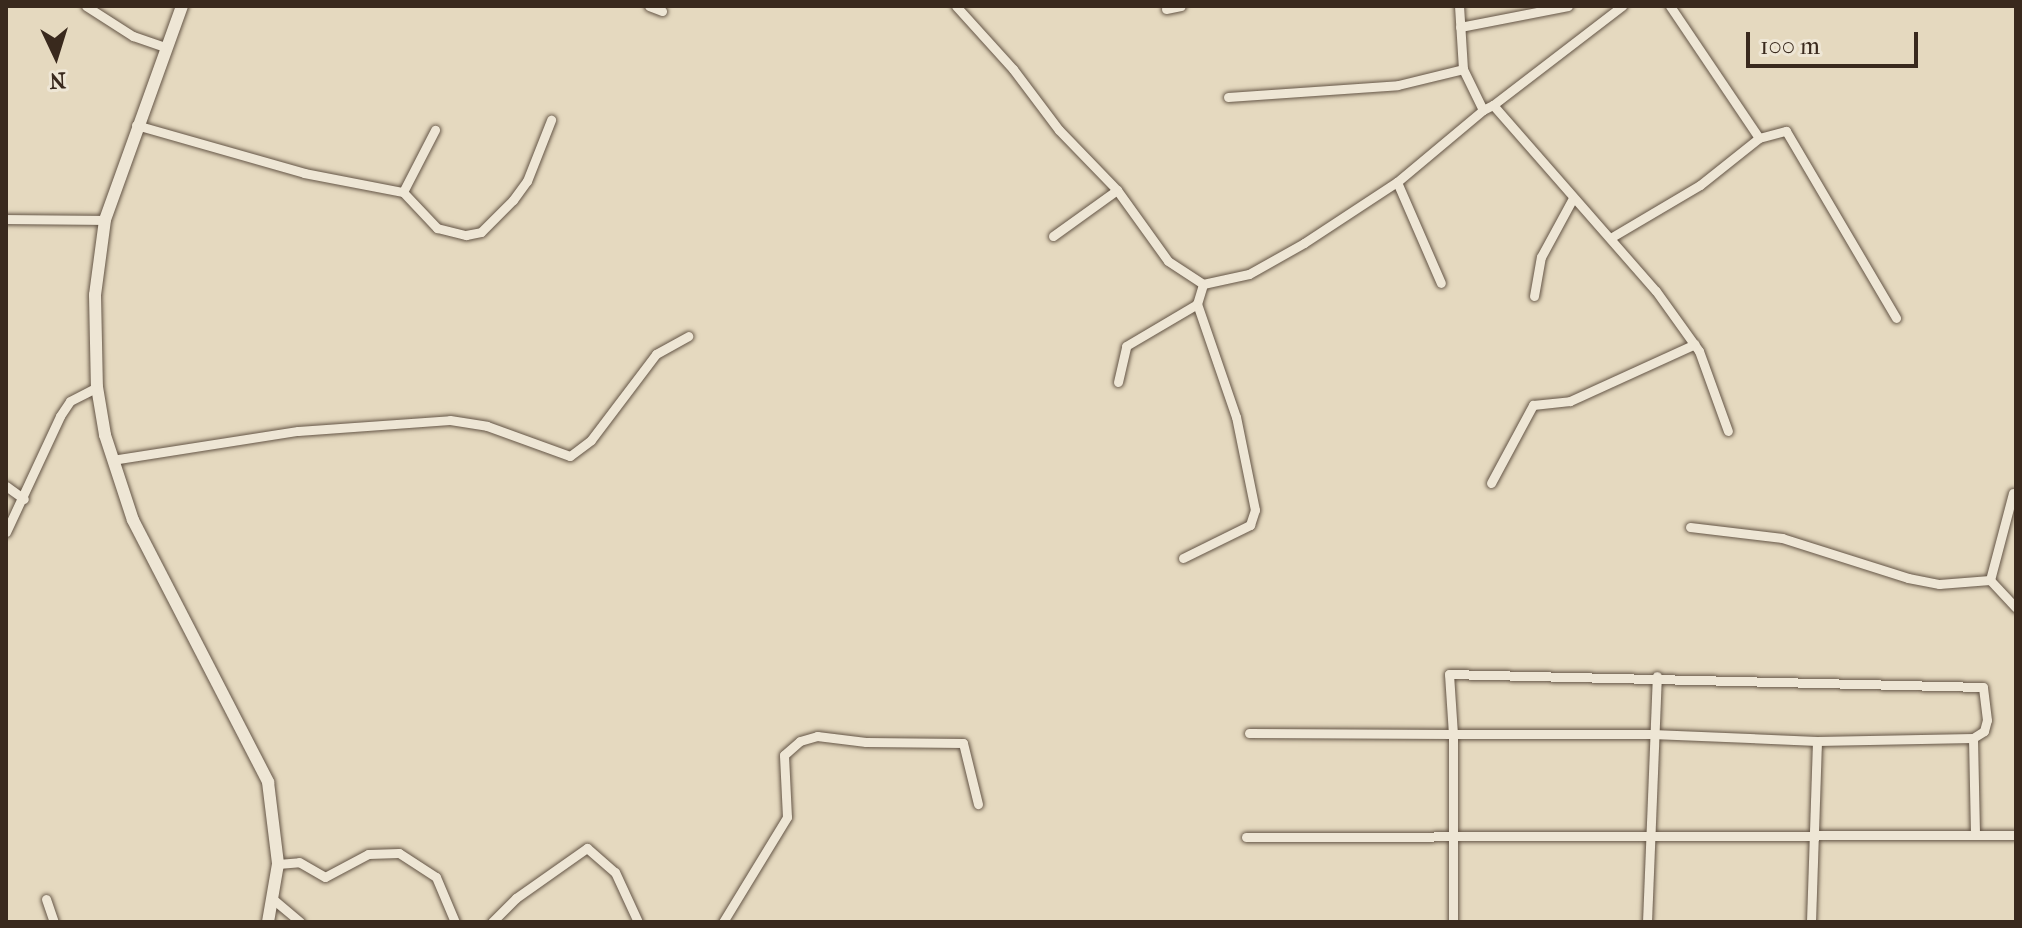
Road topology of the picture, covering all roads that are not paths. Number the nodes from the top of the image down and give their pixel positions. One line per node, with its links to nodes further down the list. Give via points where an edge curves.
1 (86, 6): 13 (street, via 133,36)
2 (182, 6): 13 (street)
3 (649, 6): 11 (street)
4 (956, 6): 23 (street, via 1059,130)
5 (1181, 6): 10 (street)
6 (1459, 6): 12 (street)
7 (1568, 6): 12 (street)
8 (1622, 6): 16 (street)
9 (1670, 6): 21 (street)
10 (1166, 9)
11 (662, 11)
12 (1460, 27): 14 (street)
13 (167, 48): 19 (street)
14 (1463, 69): 15 (street, via 1398,85); 17 (street)
15 (1228, 97)
16 (1493, 105): 17 (street); 25 (street)
17 (1483, 110): 22 (street)
18 (551, 120): 24 (street, via 527,181 481,232 447,233)
19 (136, 125): 24 (street, via 318,176); 27 (street)
20 (435, 130): 24 (street)
21 (1759, 138): 29 (street, via 1700,185); 34 (street, via 1779,130 1792,135)
22 (1397, 182): 30 (street); 31 (street, via 1275,261 1220,284)
23 (1117, 190): 28 (street); 31 (street, via 1168,261)
24 (403, 192)
25 (1573, 198): 29 (street); 32 (street, via 1541,257)
26 (6, 219): 27 (street)
27 (105, 220): 38 (street, via 95,295)
28 (1053, 236)
29 (1612, 237): 36 (street)
30 (1441, 283)
31 (1203, 284): 33 (street)
32 (1534, 296)
33 (1197, 304): 37 (street, via 1126,346); 47 (street, via 1236,417 1255,510 1250,525)
34 (1896, 318)
35 (688, 336): 40 (street, via 656,354 591,440 570,456 487,426 450,420 298,431)
36 (1695, 344): 39 (street); 41 (street, via 1570,401 1533,405)
37 (1118, 382)
38 (97, 387): 40 (street); 44 (street, via 70,401 60,416)
39 (1728, 431)
40 (112, 460): 63 (street, via 147,549 259,759 275,815)
41 (1491, 483)
42 (6, 486): 44 (street)
43 (2013, 493): 48 (street)
44 (24, 499): 46 (street)
45 (1690, 527): 48 (street, via 1782,538 1939,584)
46 (6, 532)
47 (1183, 558)
48 (1990, 580): 49 (street)
49 (2016, 608)
50 (1657, 676): 52 (street, via 1449,674); 53 (street); 54 (street, via 1969,683 1983,687 1987,696 1984,731)
51 (1249, 733): 52 (street)
52 (1453, 734): 53 (street); 62 (street)
53 (1652, 734): 55 (street); 57 (street)
54 (1973, 738): 55 (street); 59 (street)
55 (1817, 741): 58 (street)
56 (978, 804): 72 (street, via 963,743 817,736 800,741 784,755 787,817)
57 (1650, 835): 58 (street); 62 (street); 74 (street)
58 (1815, 835): 59 (street); 75 (street)
59 (1975, 835): 60 (street)
60 (2016, 835)
61 (1246, 837): 62 (street)
62 (1453, 837): 73 (street)
63 (278, 864): 65 (street); 69 (street, via 299,862 325,877 368,854 399,853 436,877)
64 (46, 899): 66 (street)
65 (274, 900): 67 (street); 68 (street)
66 (54, 922)
67 (268, 922)
68 (300, 922)
69 (455, 922)
70 (492, 922): 71 (street, via 516,898 587,848 615,872)
71 (638, 922)
72 (723, 922)
73 (1453, 922)
74 (1647, 922)
75 (1811, 922)

